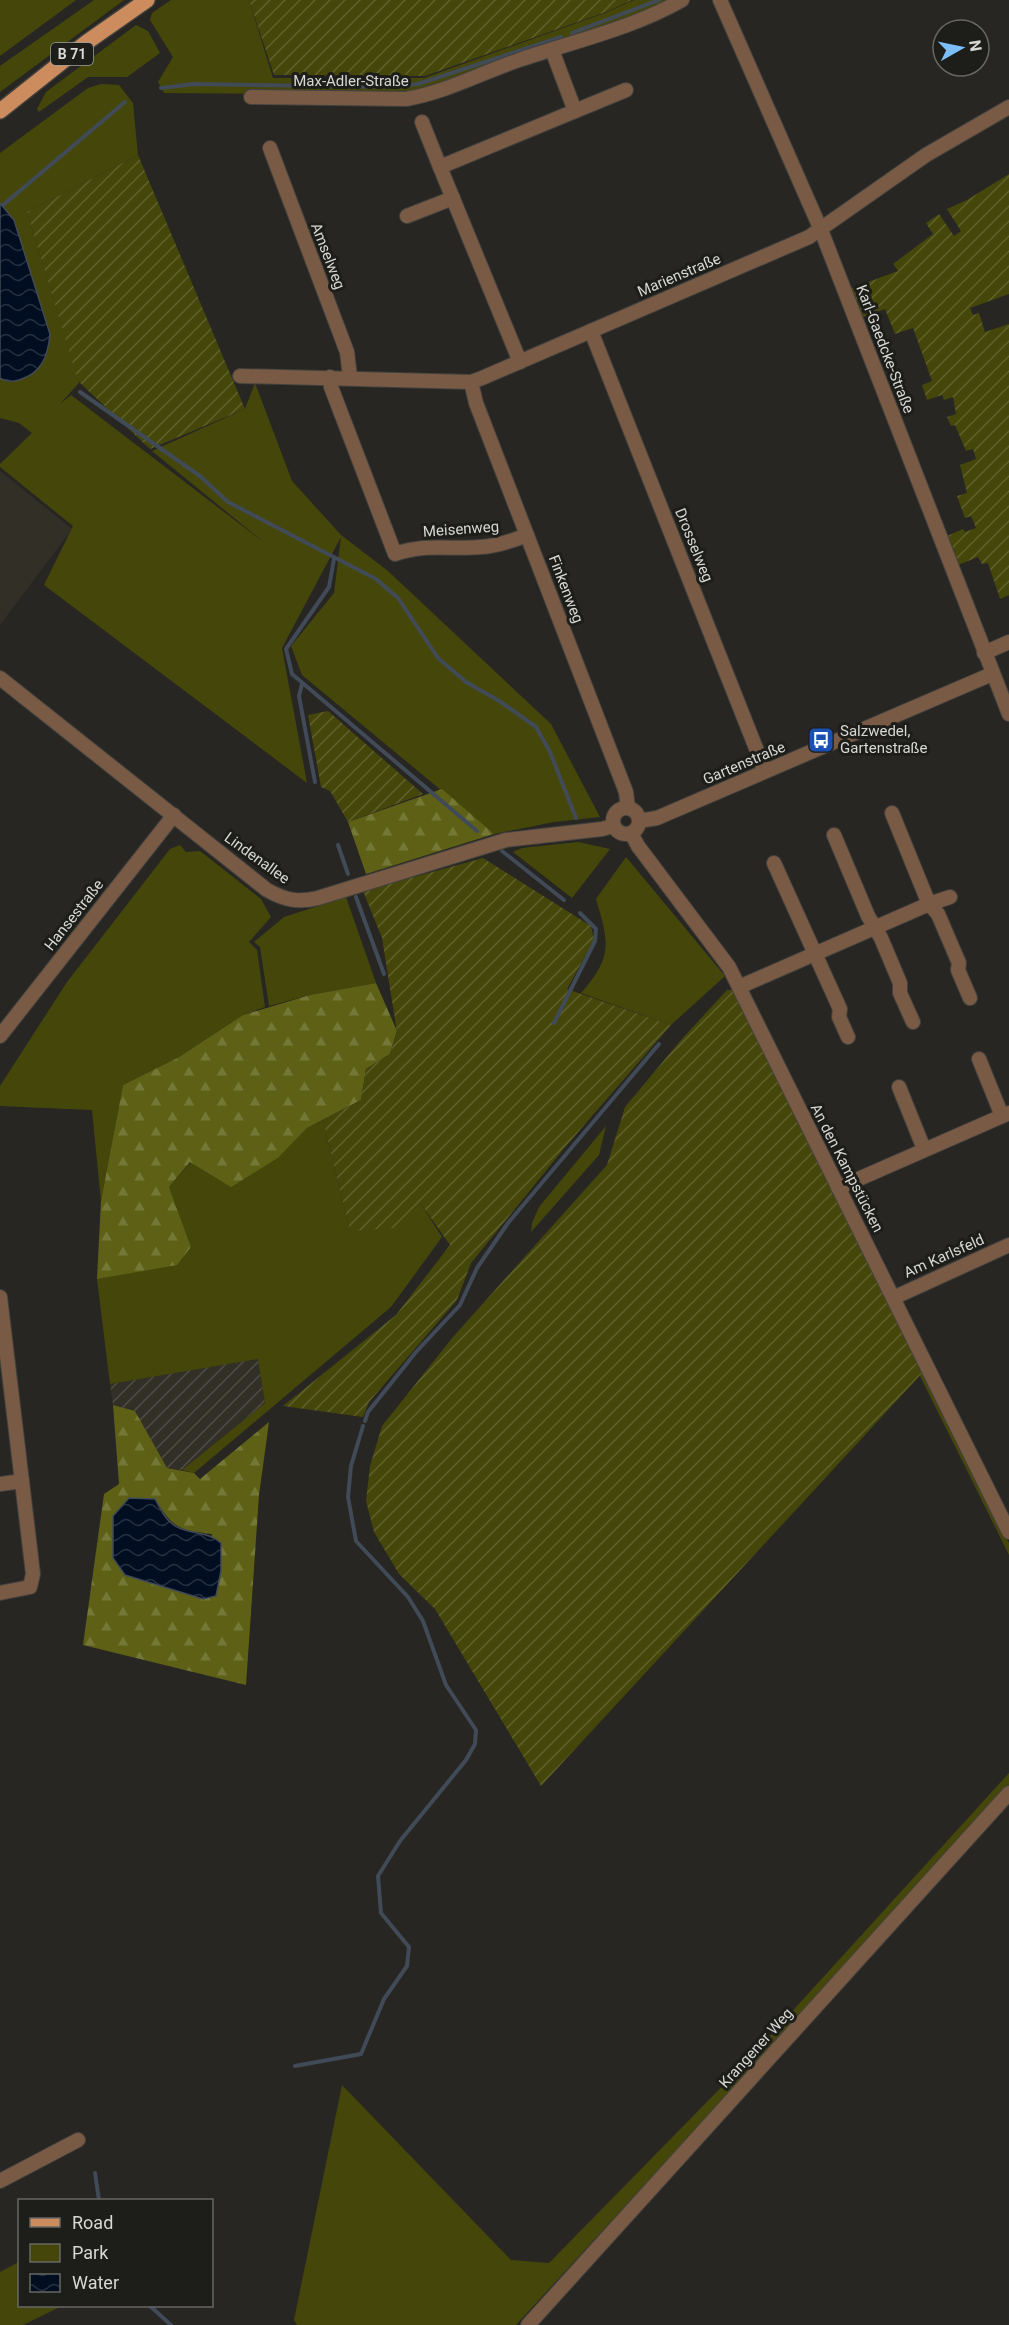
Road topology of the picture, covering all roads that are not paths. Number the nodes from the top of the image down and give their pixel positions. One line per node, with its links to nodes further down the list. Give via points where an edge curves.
1 (147, 0): 8 (main road, B 71)
2 (682, 0): 4 (street, Max-Adler-Straße, via 639,21)
3 (720, 0): 15 (street, Karl-Gaedcke-Straße)
4 (552, 50): 6 (street, Max-Adler-Straße, via 428,95 406,99); 9 (street)
5 (626, 90): 9 (street)
6 (251, 97)
7 (1009, 107): 15 (street, Marienstraße, via 933,150)
8 (0, 111)
9 (575, 111): 12 (street)
10 (422, 122): 12 (street)
11 (270, 148): 20 (street, Amselweg, via 347,352)
12 (440, 167): 13 (street)
13 (453, 198): 14 (street); 17 (street)
14 (407, 216)
15 (821, 230): 16 (street, Marienstraße); 24 (street, Karl-Gaedcke-Straße)
16 (591, 331): 17 (street, Marienstraße); 28 (street, Drosselweg)
17 (520, 362): 21 (street, Marienstraße)
18 (240, 376): 19 (street, Marienstraße)
19 (330, 377): 20 (street, Marienstraße); 22 (street, Meisenweg, via 396,554 431,545 503,544)
20 (351, 377): 21 (street, Marienstraße)
21 (471, 382): 22 (street, Finkenweg)
22 (527, 534): 29 (street, Finkenweg, via 626,792)
23 (1009, 642): 24 (street)
24 (984, 653): 25 (street, Karl-Gaedcke-Straße)
25 (993, 674): 27 (street, Karl-Gaedcke-Straße); 28 (street, Gartenstraße)
26 (0, 678): 31 (street, Lindenallee)
27 (1009, 714)
28 (765, 771): 33 (street, Gartenstraße)
29 (628, 808): 32 (street, via 615,812); 33 (street, An den Kampstücken, via 637,814)
30 (892, 813): 37 (street)
31 (174, 815): 32 (street, Lindenallee, via 267,890 297,901 318,898 506,840); 43 (street, Hansestraße)
32 (613, 826): 33 (street, via 621,834)
33 (635, 827): 40 (street, An den Kampstücken, via 638,846 722,956)
34 (834, 835): 38 (street)
35 (774, 863): 39 (street)
36 (950, 897): 37 (street)
37 (929, 904): 38 (street); 41 (street, via 942,924)
38 (875, 927): 39 (street); 42 (street)
39 (814, 954): 40 (street); 44 (street, via 840,1009 839,1017)
40 (739, 987): 49 (street, An den Kampstücken)
41 (970, 998)
42 (913, 1022)
43 (0, 1036)
44 (848, 1037)
45 (979, 1059): 47 (street)
46 (899, 1088): 48 (street)
47 (1006, 1115): 48 (street)
48 (924, 1149): 49 (street)
49 (838, 1188): 51 (street, An den Kampstücken)
50 (1009, 1245): 51 (street, Am Karlsfeld)
51 (893, 1298): 55 (street, An den Kampstücken)
52 (0, 1302): 53 (street)
53 (22, 1481): 54 (street); 56 (street, via 33,1581 30,1587)
54 (0, 1484)
55 (1009, 1532)
56 (0, 1593)
57 (1009, 1793): 60 (street, Krangener Weg)
58 (78, 2140): 59 (street)
59 (0, 2181)
60 (528, 2325)

